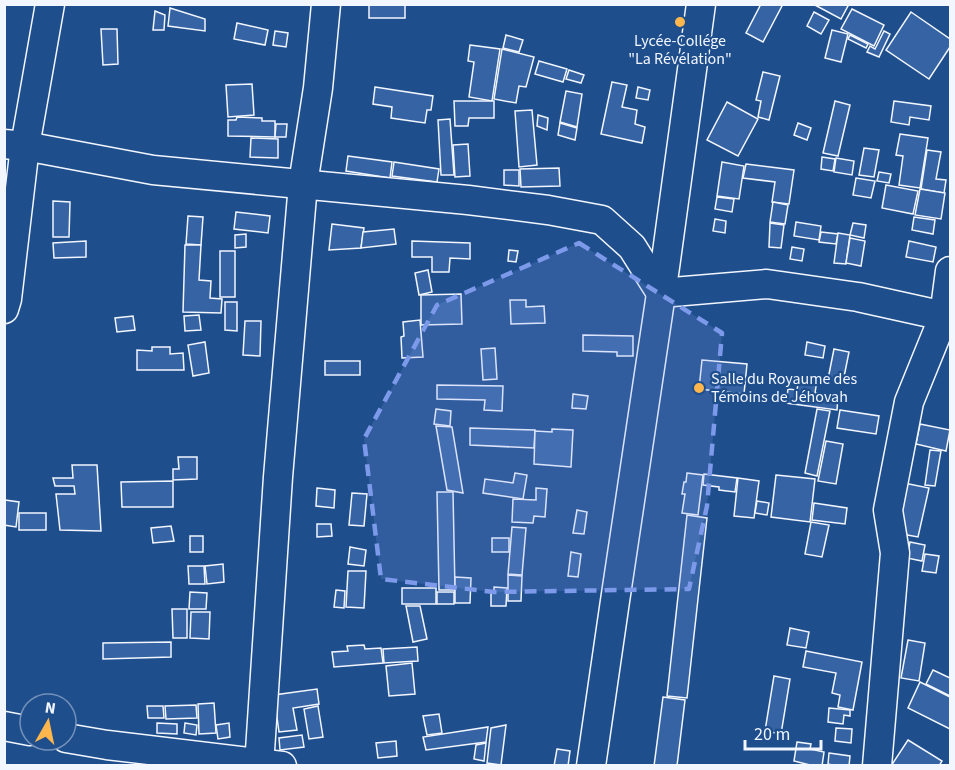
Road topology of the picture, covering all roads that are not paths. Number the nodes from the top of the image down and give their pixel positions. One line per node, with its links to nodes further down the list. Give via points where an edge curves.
1 (50, 4): 4 (street)
2 (326, 4): 5 (street)
3 (701, 4): 7 (street)
4 (15, 145): 5 (street, via 153,170); 8 (street, via 8,299)
5 (303, 184): 7 (street, via 468,200 602,220 632,247); 11 (street, via 278,477)
6 (951, 271): 9 (street)
7 (661, 293): 9 (street, via 767,284 858,297); 12 (street)
8 (4, 309)
9 (944, 316): 13 (street, via 909,402 888,510 895,553)
10 (78, 740): 11 (street)
11 (266, 764)
12 (591, 765)
13 (877, 765)

